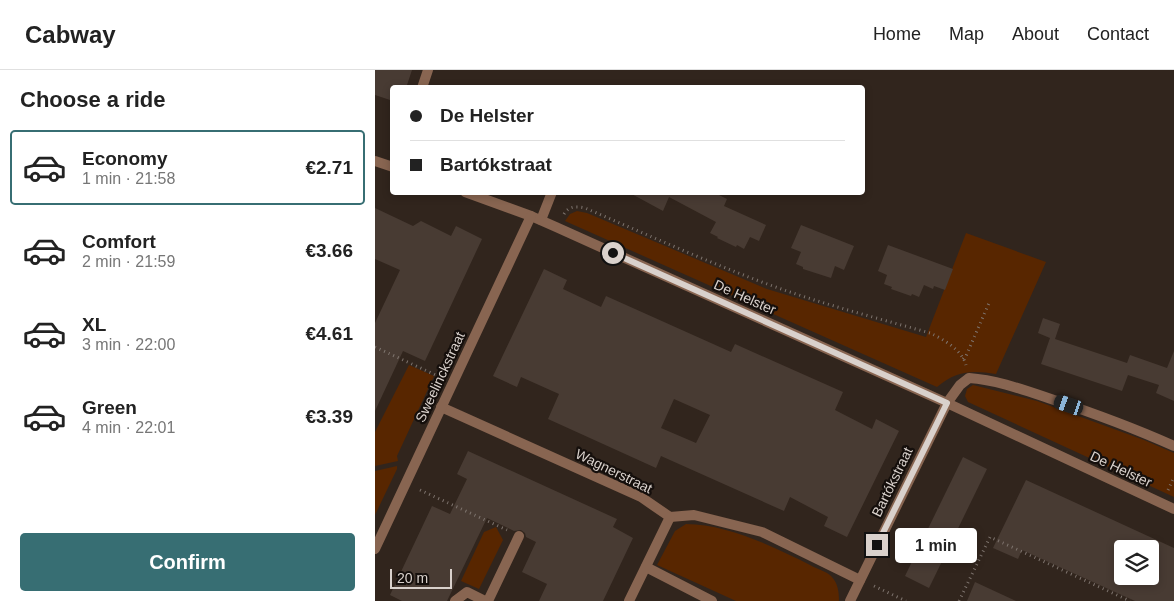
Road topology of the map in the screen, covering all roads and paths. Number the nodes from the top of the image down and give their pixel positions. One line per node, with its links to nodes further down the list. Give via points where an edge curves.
1 (428, 70): 2 (street)
2 (423, 85)
3 (375, 161): 4 (street)
4 (390, 166)
5 (473, 195): 7 (street, De Helster)
6 (550, 195): 8 (street)
7 (531, 216): 8 (street, De Helster); 14 (street, Sweelinckstraat)
8 (541, 220): 9 (street, De Helster)
9 (557, 227): 12 (path, via 569,208 585,208 772,286 930,333 954,348); 15 (street, De Helster)
10 (989, 303): 12 (path)
11 (375, 347): 14 (path)
12 (963, 359): 13 (path)
13 (969, 378): 15 (street); 17 (street, via 989,379 1039,395)
14 (453, 383): 16 (street, Sweelinckstraat)
15 (947, 403): 19 (street, De Helster); 24 (street, Bartókstraat)
16 (441, 407): 18 (street, Sweelinckstraat); 20 (street, Wagnerstraat, via 641,497)
17 (1174, 446)
18 (405, 483): 21 (path); 22 (street, Sweelinckstraat)
19 (1174, 509)
20 (670, 517): 23 (street); 24 (street, via 694,515 762,532)
21 (519, 536): 26 (street)
22 (375, 549)
23 (646, 567): 27 (street); 28 (street)
24 (860, 580): 29 (street, Bartókstraat); 30 (path)
25 (455, 601): 26 (street, via 467,592)
26 (486, 601)
27 (629, 601)
28 (712, 601)
29 (850, 601)
30 (906, 601)
31 (959, 601): 32 (path, via 990,537)
32 (1130, 601)

